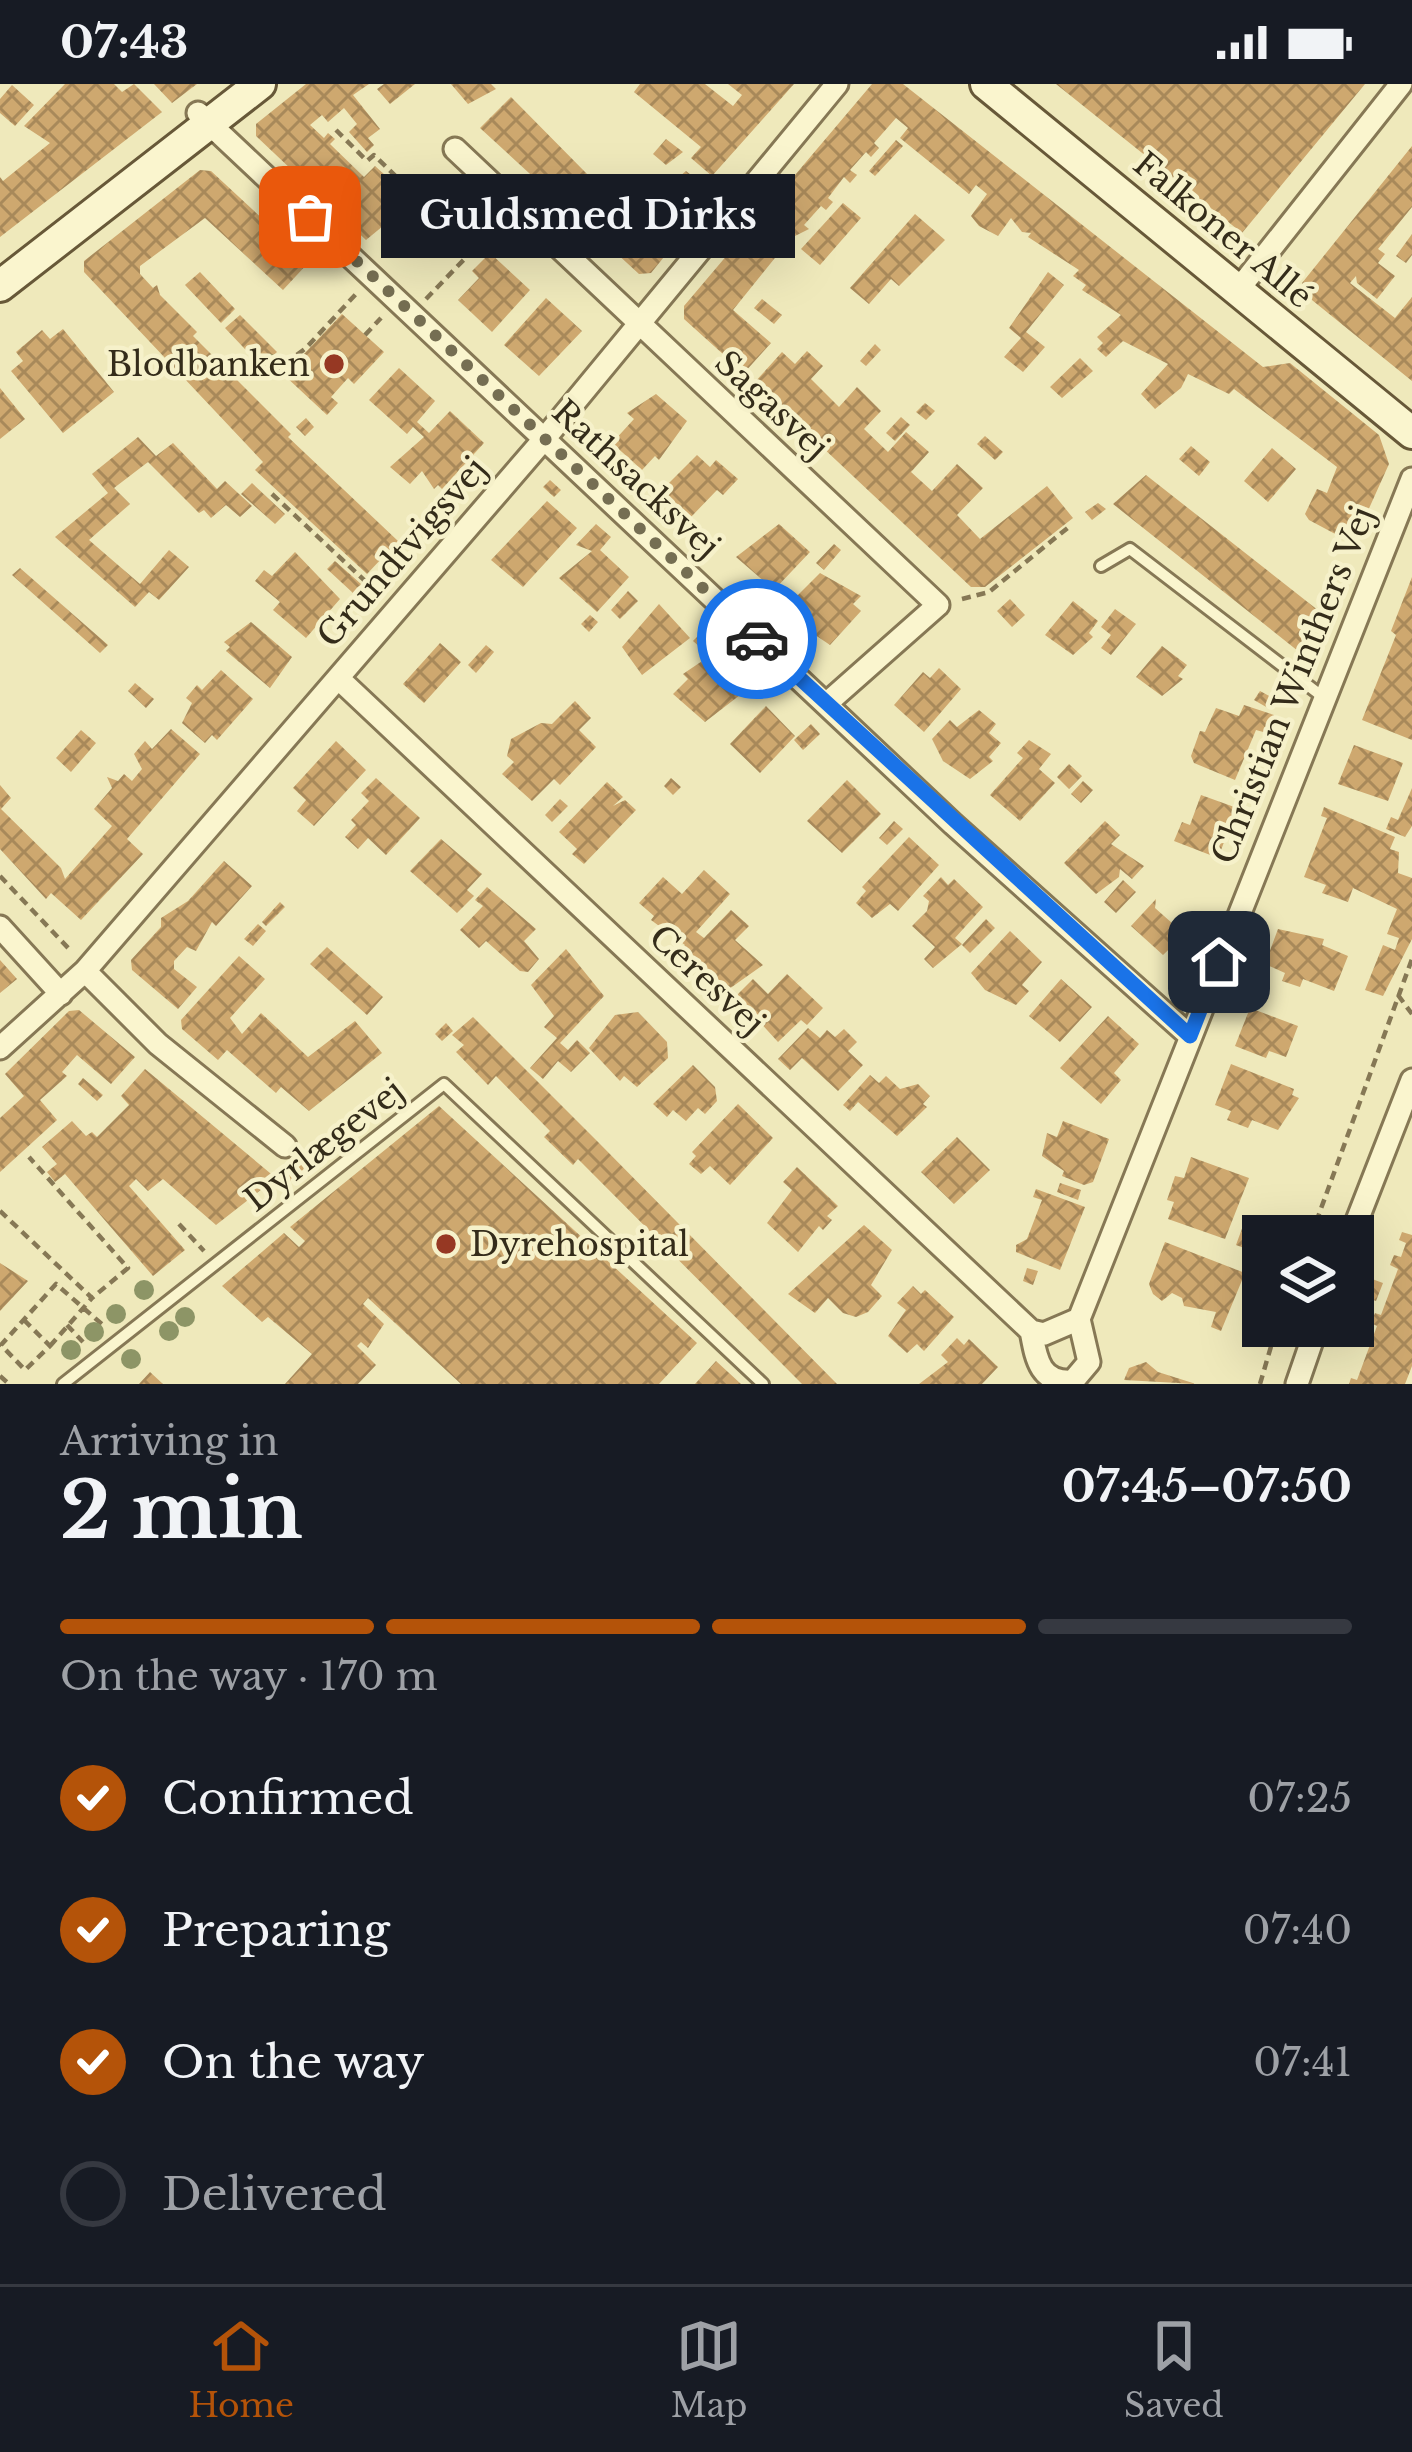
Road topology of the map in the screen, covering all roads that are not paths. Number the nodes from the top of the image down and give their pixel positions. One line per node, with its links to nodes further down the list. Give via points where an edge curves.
1 (236, 84): 6 (street)
2 (260, 84): 6 (street)
3 (837, 84): 11 (street, Grundtvigsvej)
4 (986, 84): 10 (street, Falkoner Allé)
5 (1401, 84): 10 (street)
6 (204, 118): 8 (street); 9 (street); 13 (street, Rathsacksvej)
7 (455, 149): 11 (street, Sagasvej)
8 (0, 267)
9 (0, 286)
10 (1238, 290): 12 (street, Falkoner Allé)
11 (640, 324): 13 (street, Grundtvigsvej); 18 (street, Sagasvej, via 938,605)
12 (1412, 433)
13 (545, 438): 16 (street, Grundtvigsvej); 18 (street, Rathsacksvej)
14 (1412, 479): 17 (street, Christian Winthers Vej)
15 (1101, 566): 17 (lane, via 1130,549)
16 (338, 678): 20 (street, Grundtvigsvej); 28 (street, Ceresvej)
17 (1323, 697): 22 (street, Christian Winthers Vej)
18 (826, 704): 22 (street, Rathsacksvej)
19 (0, 927): 21 (street)
20 (85, 971): 21 (street, Grundtvigsvej); 25 (street, via 158,1044)
21 (61, 994): 23 (street, Grundtvigsvej)
22 (1190, 1036): 27 (street, Christian Winthers Vej)
23 (0, 1048)
24 (1412, 1080): 26 (street)
25 (285, 1146)
26 (1359, 1215)
27 (1079, 1319): 28 (street, via 1056,1331); 30 (street, Christian Winthers Vej, via 1088,1362 1073,1381)
28 (1031, 1330): 30 (street, Ceresvej, via 1037,1363)
29 (1310, 1347): 33 (street)
30 (1056, 1381)
31 (63, 1384): 32 (lane, Dyrlægevej, via 444,1084)
32 (763, 1384)
33 (1297, 1384)

